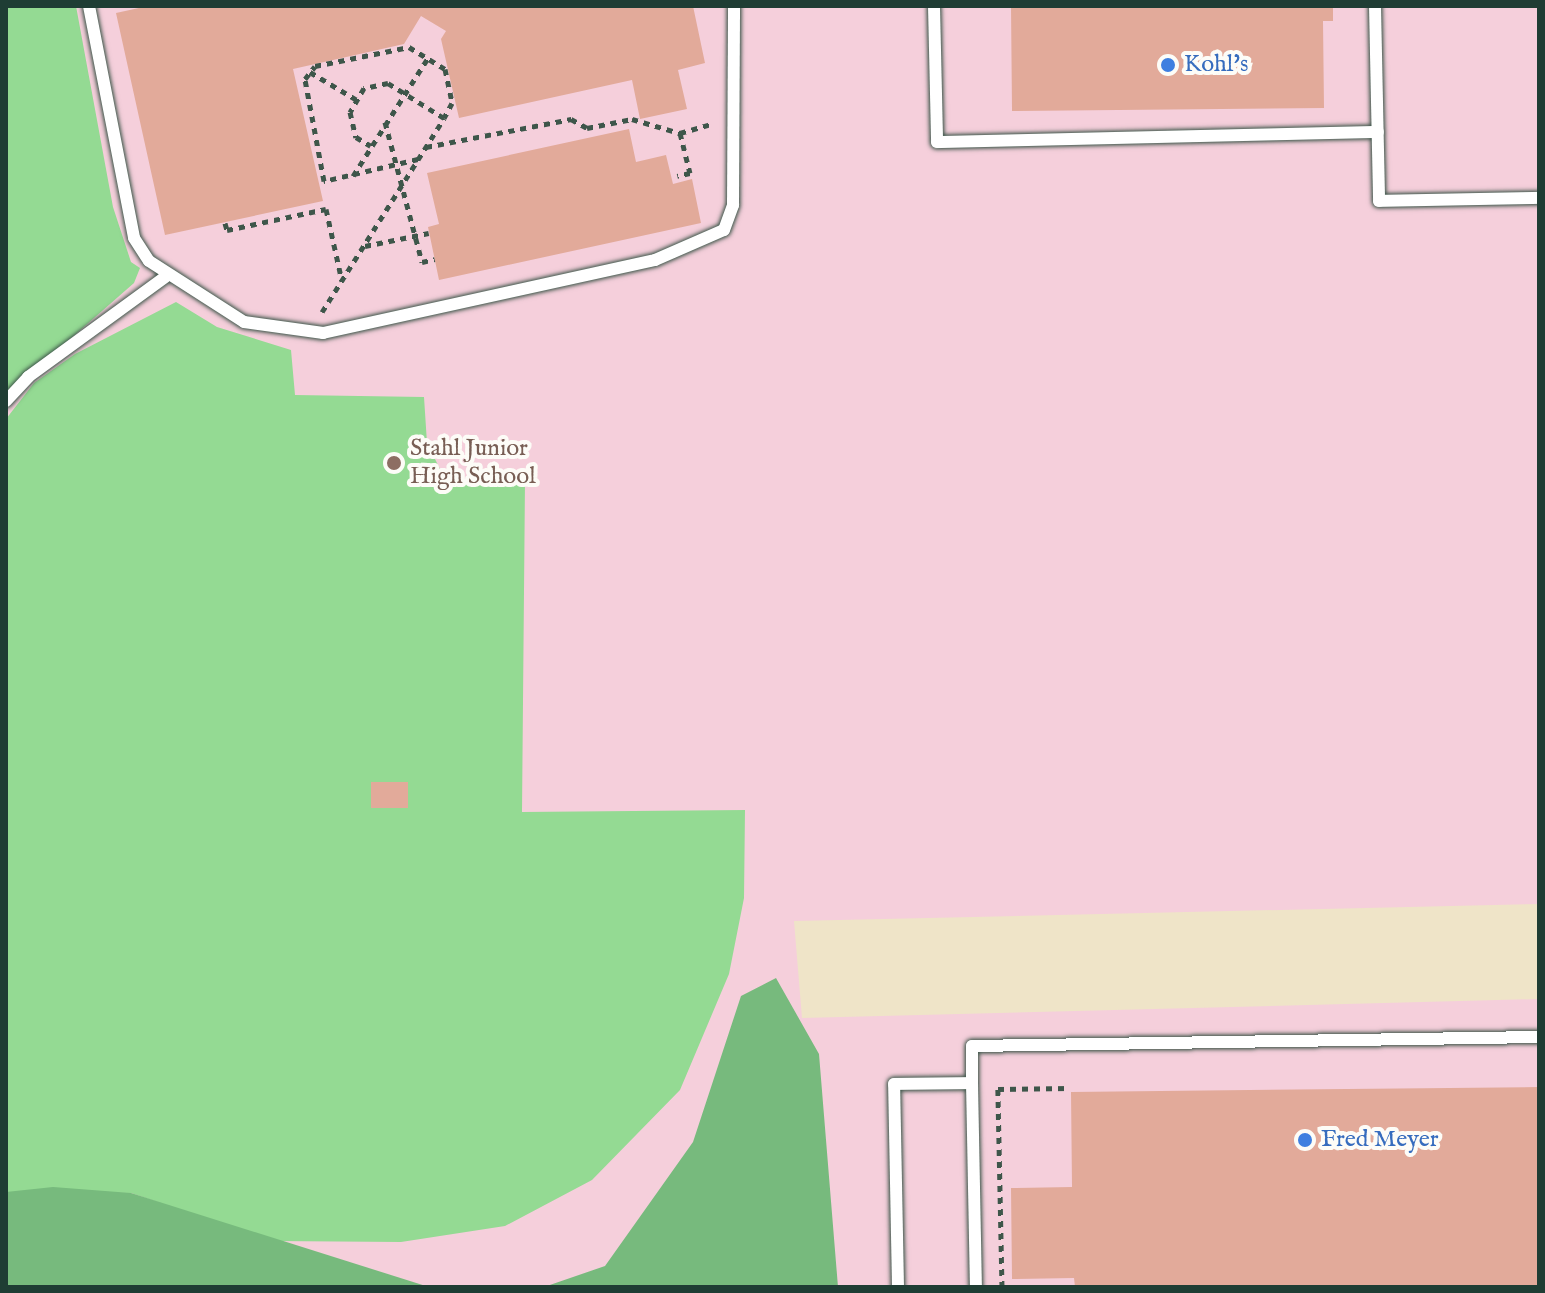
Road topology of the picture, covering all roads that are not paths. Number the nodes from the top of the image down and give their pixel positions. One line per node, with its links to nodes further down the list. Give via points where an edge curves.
1 (89, 6): 7 (lane, via 134,238)
2 (734, 6): 7 (lane, via 733,205 724,230 698,247 323,333 244,322)
3 (934, 6): 5 (lane, via 937,142)
4 (1375, 6): 5 (lane)
5 (1378, 132): 6 (lane, via 1379,201)
6 (1539, 198)
7 (165, 277): 8 (lane, via 28,377)
8 (6, 401)
9 (1539, 1037): 10 (lane, via 972,1046)
10 (972, 1083): 11 (lane, via 894,1084); 12 (lane)
11 (898, 1287)
12 (976, 1287)

